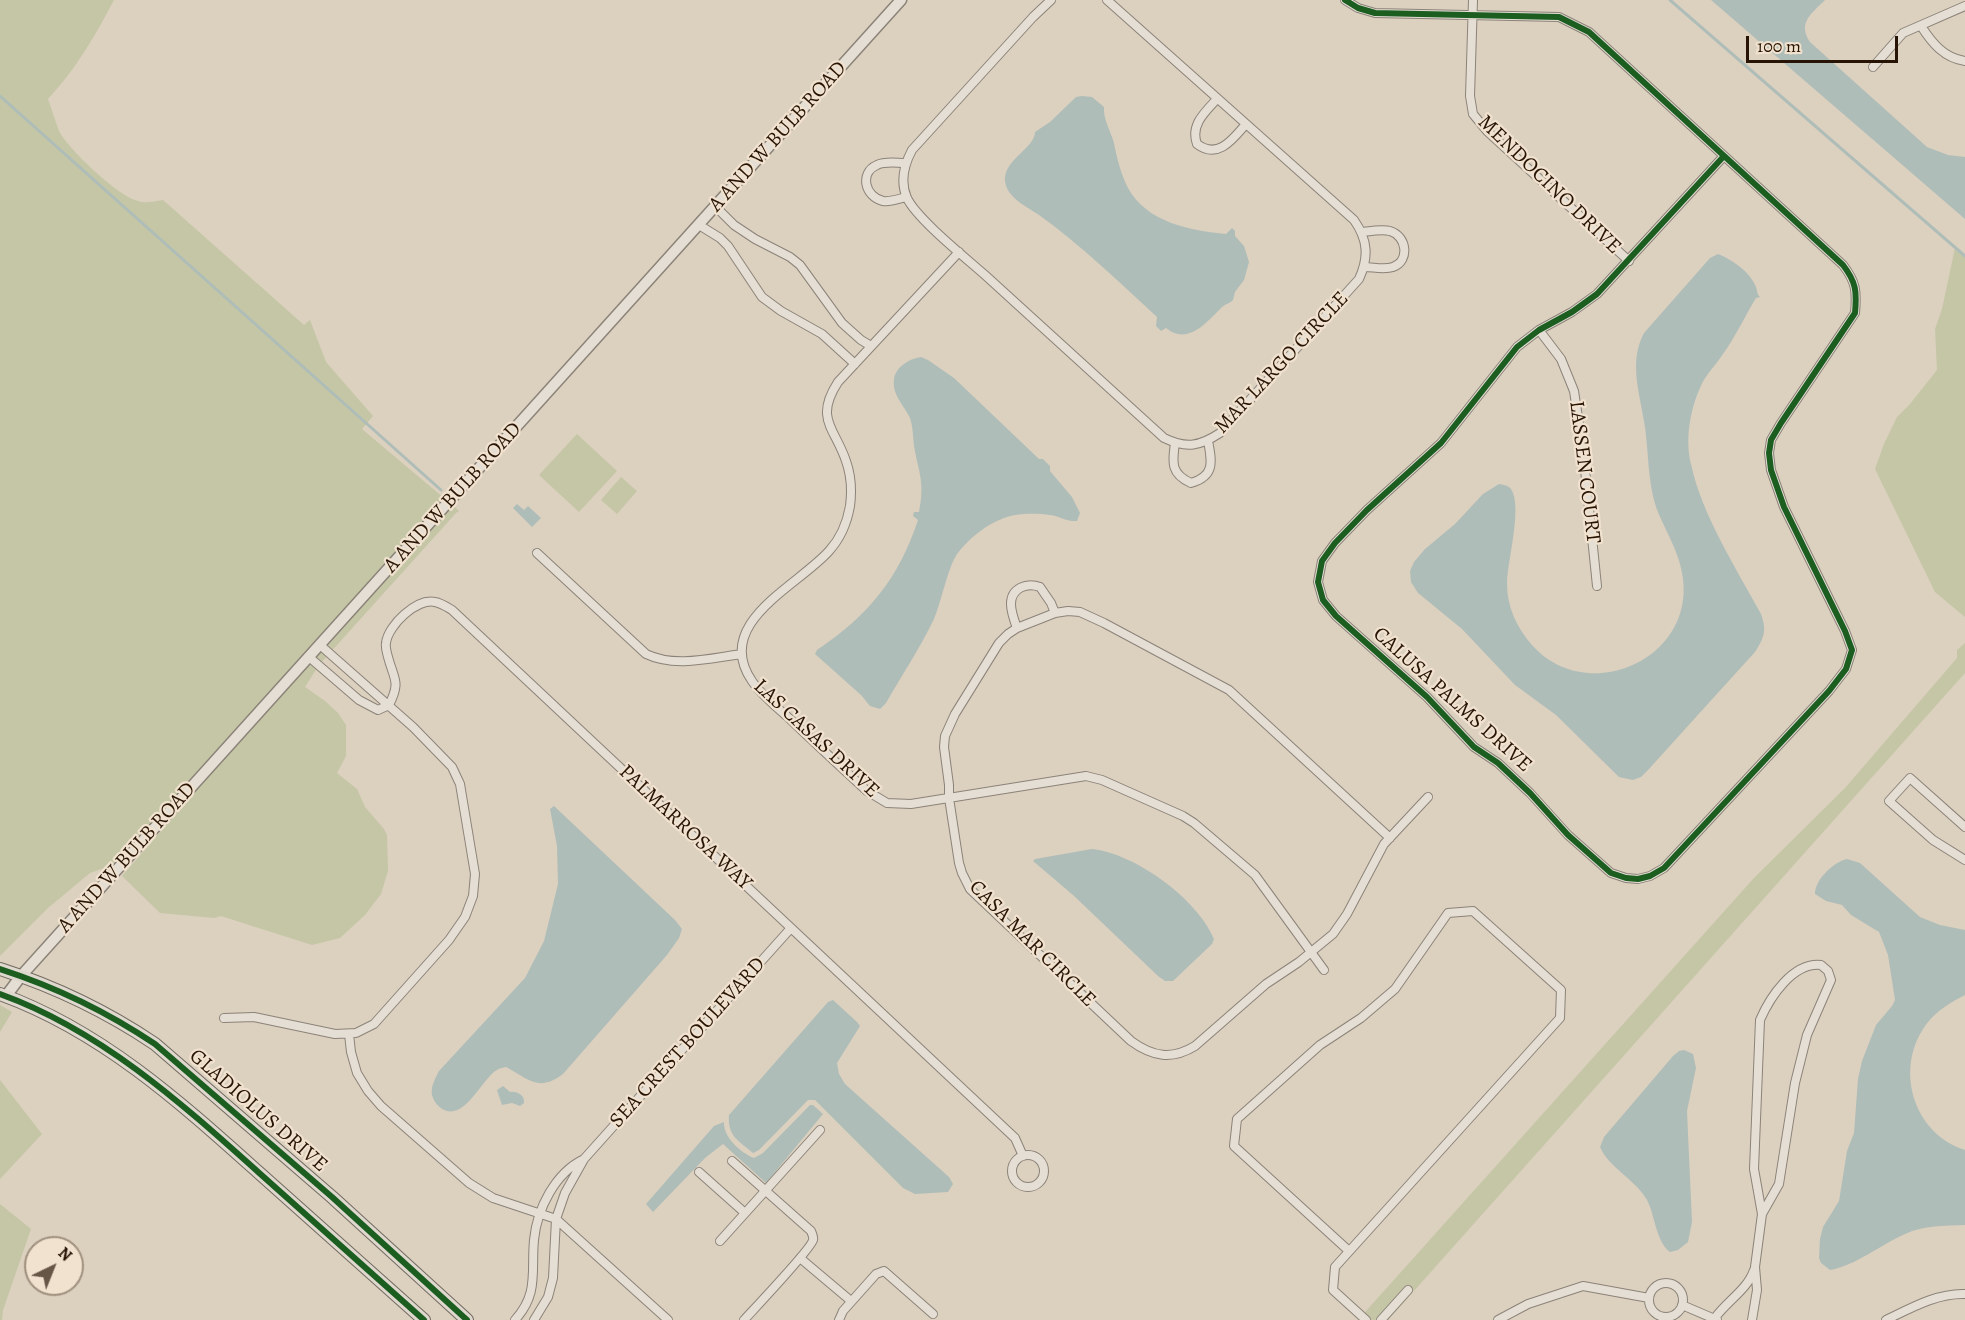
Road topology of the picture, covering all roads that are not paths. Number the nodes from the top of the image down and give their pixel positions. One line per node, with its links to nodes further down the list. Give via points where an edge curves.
1 (901, 0): 16 (street, A AND W BULB ROAD)
2 (1051, 0): 14 (street, via 912,150)
3 (1107, 0): 11 (street)
4 (1344, 0): 7 (street, CALUSA PALMS DRIVE, via 1375,13)
5 (1473, 0): 7 (street, MENDOCINO DRIVE)
6 (1965, 6): 8 (street)
7 (1473, 16): 13 (street, CALUSA PALMS DRIVE, via 1559,17 1570,21 1589,32); 20 (street, MENDOCINO DRIVE, via 1473,114)
8 (1921, 26): 9 (street, via 1940,50); 10 (street, via 1899,37)
9 (1965, 61)
10 (1874, 67)
11 (1217, 99): 12 (street); 12 (street, via 1196,126 1197,144 1219,150)
12 (1246, 124): 18 (street, via 1354,220)
13 (1724, 156): 20 (street, CALUSA PALMS DRIVE); 22 (street, CALUSA PALMS DRIVE, via 1854,279 1855,313 1781,423 1769,453 1780,496 1852,650 1846,669 1829,691 1664,868 1638,879 1611,873 1498,763 1473,747 1427,696 1336,616 1323,600 1318,582 1322,561 1335,543 1441,443 1517,347)
14 (906, 163): 15 (street); 15 (street, via 875,166 867,175 866,187 872,196 883,201)
15 (906, 197): 19 (street)
16 (716, 207): 17 (street, A AND W BULB ROAD); 23 (street, via 734,225 800,265 842,323)
17 (699, 225): 24 (street, via 728,246 762,297 822,334); 31 (street, A AND W BULB ROAD)
18 (1362, 232): 21 (street, via 1367,255); 21 (street, via 1391,231 1404,244 1404,255 1398,265)
19 (959, 252): 23 (street, LAS CASAS DRIVE); 26 (street, via 1164,438)
20 (1629, 261): 22 (street, CALUSA PALMS DRIVE, via 1597,294)
21 (1365, 267): 25 (street, MAR LARGO CIRCLE, via 1359,279 1220,433)
22 (1539, 330): 28 (street, LASSEN COURT, via 1561,359 1574,391)
23 (872, 346): 24 (street, LAS CASAS DRIVE)
24 (855, 364): 32 (street, LAS CASAS DRIVE, via 831,392 827,409 830,428 846,460 851,482 844,527 822,559 755,615 744,637)
25 (1208, 441): 26 (street, MAR LARGO CIRCLE); 26 (street, via 1210,470 1202,480 1191,483 1179,478 1174,468)
26 (1175, 443)
27 (537, 553): 32 (street, via 657,660)
28 (1598, 586)
29 (1055, 613): 30 (street, CASA MAR CIRCLE); 30 (street, via 1040,587 1022,586 1011,599); 38 (street, CASA MAR CIRCLE, via 1080,612 1092,617 1229,690)
30 (1017, 628): 36 (street, CASA MAR CIRCLE, via 999,643 945,736)
31 (320, 645): 33 (street, A AND W BULB ROAD); 34 (street)
32 (742, 654): 36 (street, LAS CASAS DRIVE, via 746,670 761,692 876,798 898,805)
33 (309, 657): 34 (street, via 359,700 378,710); 44 (street, A AND W BULB ROAD)
34 (389, 705): 40 (street, PALMARROSA WAY, via 396,680 386,644 389,633 416,605 434,601 452,610); 47 (street, via 438,751 460,784 475,874 473,896 465,917 449,940 374,1024)
35 (1428, 797): 38 (street, CASA MAR CIRCLE)
36 (949, 798): 41 (street, LAS CASAS DRIVE, via 1078,777 1102,780 1194,822 1255,875); 41 (street, CASA MAR CIRCLE, via 962,873 970,889 1131,1041 1150,1053 1173,1056 1195,1046 1266,984)
37 (1965, 828): 39 (street, via 1910,778 1889,801 1933,840)
38 (1390, 838): 41 (street, CASA MAR CIRCLE, via 1339,926)
39 (1965, 860)
40 (791, 928): 49 (street, PALMARROSA WAY, via 1015,1138); 50 (street, SEA CREST BOULEVARD)
41 (1311, 952): 43 (street, LAS CASAS DRIVE)
42 (0, 969): 44 (main road, GLADIOLUS DRIVE)
43 (1324, 970)
44 (21, 976): 45 (street, A AND W BULB ROAD); 73 (main road, GLADIOLUS DRIVE, via 81,1000 155,1044)
45 (3, 995): 72 (main road, via 63,1023 159,1085)
46 (224, 1018): 47 (street, via 254,1017)
47 (349, 1034): 55 (street, via 357,1073 381,1106 470,1183 493,1198)
48 (820, 1130): 53 (street)
49 (1023, 1156)
50 (584, 1159): 55 (street, SEA CREST BOULEVARD, via 554,1185); 57 (street, SEA CREST BOULEVARD)
51 (732, 1161): 53 (street)
52 (699, 1172): 54 (street)
53 (765, 1190): 54 (street); 60 (street, via 811,1232 813,1242)
54 (745, 1213): 58 (street)
55 (540, 1214): 57 (street); 67 (street, SEA CREST BOULEVARD, via 534,1239 534,1281)
56 (1762, 1214): 56 (street, via 1779,1184 1807,1035 1829,990 1831,980 1821,965 1796,972 1767,1003 1760,1020 1754,1169); 61 (street)
57 (556, 1219): 69 (street, SEA CREST BOULEVARD, via 553,1278 549,1297); 75 (street)
58 (720, 1241)
59 (1349, 1251): 59 (street, via 1560,1018 1561,990 1473,911 1448,913 1395,989 1320,1045 1237,1119 1234,1146); 78 (street, via 1335,1267 1333,1290)
60 (800, 1258): 65 (street); 76 (street)
61 (1755, 1267): 71 (street, via 1751,1280); 80 (street, via 1757,1290)
62 (1408, 1290): 79 (street)
63 (1965, 1294): 81 (street, via 1923,1302)
64 (1649, 1298): 66 (street, via 1651,1309 1662,1317 1672,1316); 66 (street, via 1654,1288 1666,1283 1678,1289); 70 (street, via 1583,1286 1528,1304)
65 (851, 1301): 68 (street, via 876,1274 884,1271); 77 (street)
66 (1682, 1305): 71 (street)
67 (523, 1311): 69 (street); 74 (street, SEA CREST BOULEVARD)
68 (933, 1314)
69 (536, 1319)
70 (1500, 1319)
71 (1716, 1319)
72 (424, 1320)
73 (467, 1320)
74 (515, 1320)
75 (668, 1320)
76 (744, 1320)
77 (839, 1320)
78 (1366, 1320)
79 (1381, 1320)
80 (1752, 1320)
81 (1886, 1320)

